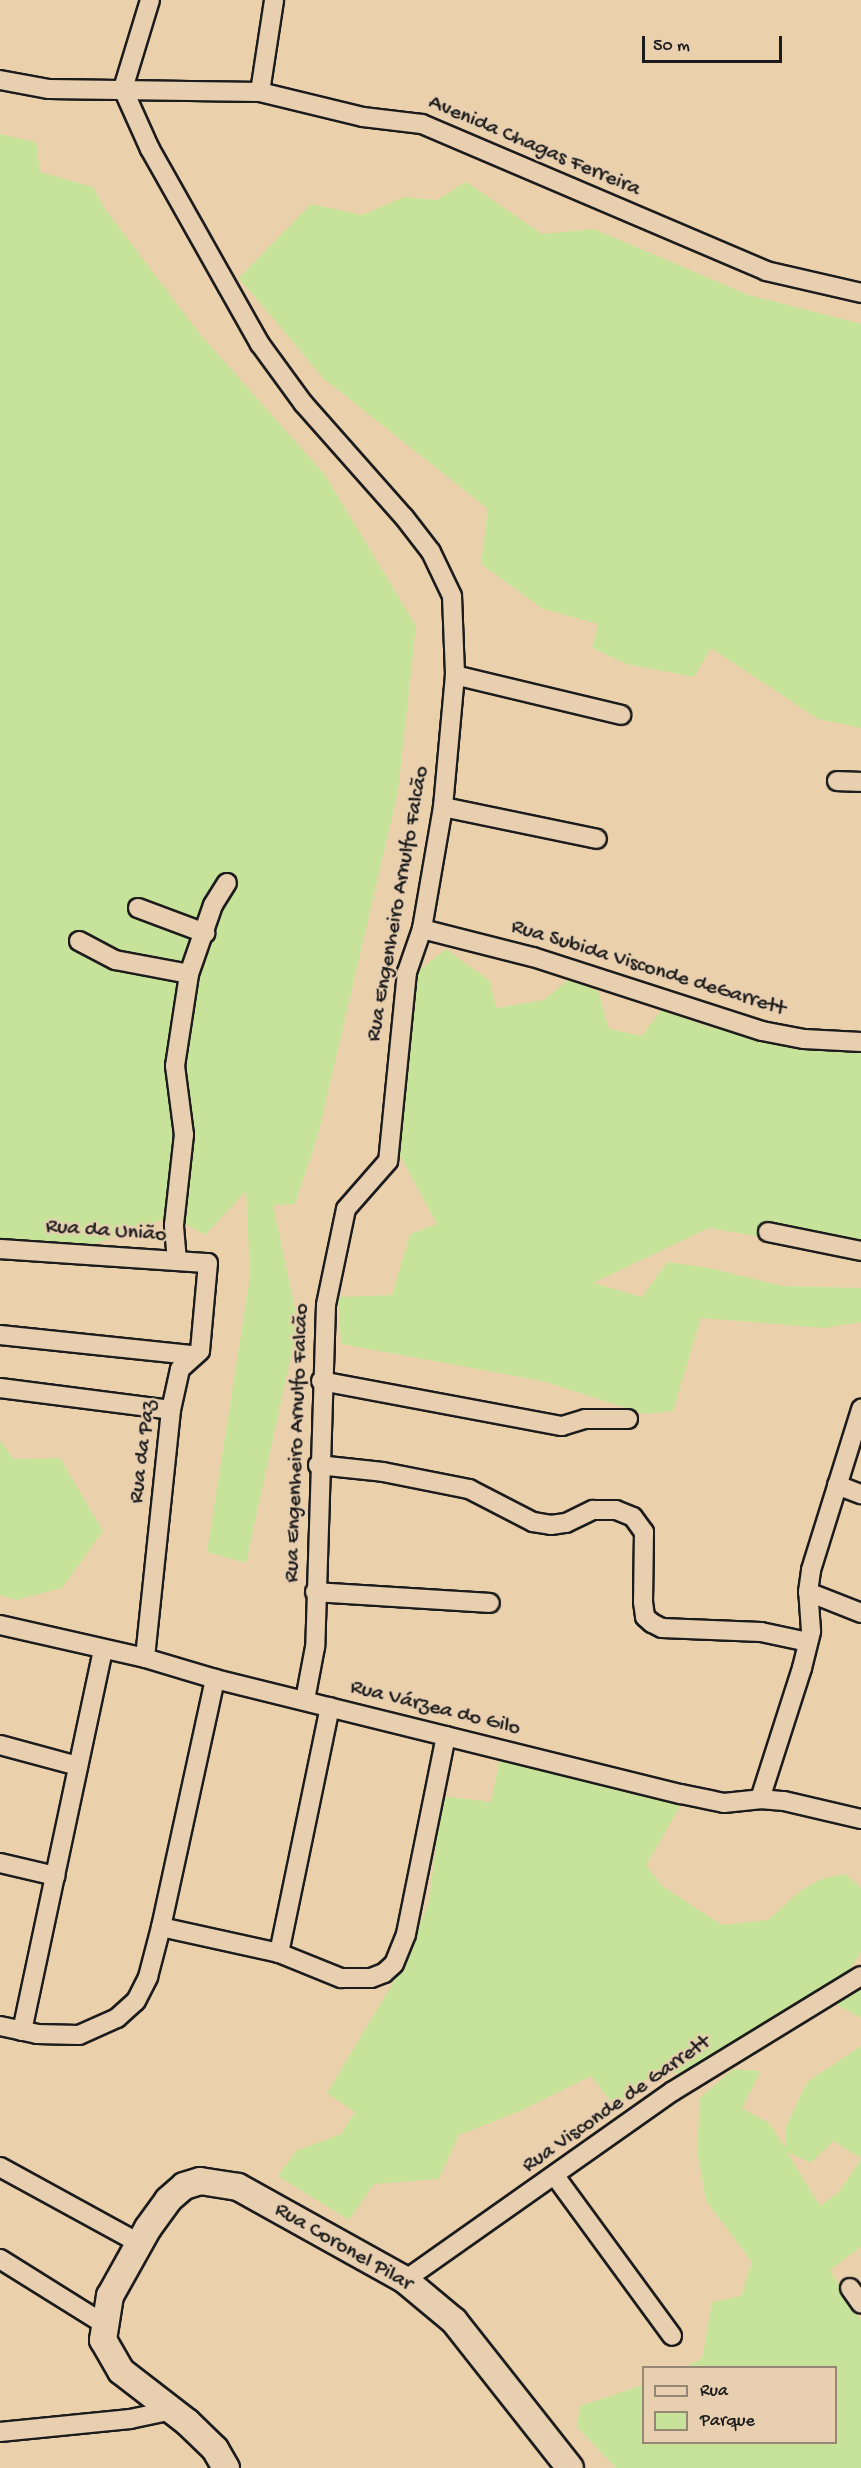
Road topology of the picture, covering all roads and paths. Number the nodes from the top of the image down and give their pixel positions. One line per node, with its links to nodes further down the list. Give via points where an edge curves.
1 (150, 0): 4 (street)
2 (274, 0): 5 (street)
3 (0, 80): 4 (street, Avenida Chagas Ferreira, via 49,89)
4 (123, 89): 5 (street, Avenida Chagas Ferreira); 7 (street, Rua Engenheiro Arnulfo Falcão, via 216,273 260,344 303,403 404,517 445,576 452,596)
5 (260, 92): 6 (street, Avenida Chagas Ferreira, via 363,117 422,124 766,271)
6 (861, 293)
7 (455, 675): 8 (street); 11 (street, Rua Engenheiro Arnulfo Falcão)
8 (621, 715)
9 (837, 781): 10 (street)
10 (861, 782)
11 (443, 807): 12 (street); 15 (street, Rua Engenheiro Arnulfo Falcão)
12 (597, 839)
13 (227, 882): 16 (street, via 213,905)
14 (138, 908): 16 (street)
15 (422, 929): 19 (street, Rua Subida Visconde deGarrett, via 533,957 762,1031 804,1039); 27 (street, Rua Engenheiro Arnulfo Falcão, via 407,972 388,1161 346,1209 326,1305)
16 (205, 933): 18 (street)
17 (80, 941): 18 (street, via 115,960)
18 (189, 974): 23 (street, via 175,1066 184,1135 174,1225)
19 (861, 1042)
20 (768, 1232): 22 (street)
21 (0, 1249): 23 (street, Rua da União)
22 (861, 1251)
23 (177, 1260): 24 (street, Rua da União)
24 (208, 1263): 26 (street, Rua da Paz, via 200,1351)
25 (0, 1335): 26 (street)
26 (191, 1355): 30 (street, Rua da Paz, via 180,1369)
27 (321, 1381): 31 (street, via 562,1426 585,1419); 32 (street, Rua Engenheiro Arnulfo Falcão)
28 (0, 1388): 30 (street)
29 (861, 1409): 33 (street)
30 (171, 1410): 42 (street, Rua da Paz)
31 (628, 1419)
32 (318, 1465): 35 (street, Rua Engenheiro Arnulfo Falcão); 40 (street, via 383,1472 469,1490 533,1522 550,1525 566,1523 593,1510 616,1510 633,1517 644,1532 643,1602 645,1617 652,1623 662,1628 753,1631)
33 (837, 1485): 34 (street); 36 (street)
34 (861, 1494)
35 (315, 1592): 37 (street); 44 (street, Rua Engenheiro Arnulfo Falcão, via 315,1647)
36 (808, 1592): 38 (street); 40 (street)
37 (490, 1603)
38 (861, 1613)
39 (0, 1625): 41 (street, Rua Várzea do Gilo)
40 (808, 1642): 49 (street)
41 (103, 1651): 42 (street, Rua Várzea do Gilo); 48 (street)
42 (146, 1658): 43 (street, Rua Várzea do Gilo)
43 (215, 1679): 44 (street, Rua Várzea do Gilo); 53 (street)
44 (305, 1700): 45 (street, Rua Várzea do Gilo)
45 (330, 1707): 46 (street, Rua Várzea do Gilo); 54 (street)
46 (446, 1736): 49 (street, Rua Várzea do Gilo, via 724,1803); 54 (street, via 406,1934 394,1964 371,1978 352,1980)
47 (0, 1745): 48 (street)
48 (78, 1766): 52 (street)
49 (760, 1798): 50 (street, Rua Várzea do Gilo)
50 (861, 1819)
51 (0, 1863): 52 (street)
52 (55, 1876): 57 (street)
53 (161, 1927): 54 (street); 57 (street, via 148,1977 135,2001 117,2018 79,2035)
54 (279, 1953)
55 (861, 1976): 59 (street, Rua Visconde de Garrett, via 673,2091)
56 (0, 2026): 57 (street)
57 (22, 2031)
58 (0, 2167): 60 (street)
59 (555, 2176): 62 (street, Rua Visconde de Garrett); 66 (street)
60 (139, 2243): 62 (street, Rua Coronel Pilar, via 168,2200 184,2186 216,2181 238,2187); 65 (street, via 110,2296)
61 (0, 2259): 65 (street)
62 (405, 2280): 70 (street, Rua Coronel Pilar, via 467,2336)
63 (850, 2288): 64 (street)
64 (861, 2304)
65 (104, 2332): 67 (street, via 121,2372)
66 (672, 2336)
67 (170, 2411): 68 (street, via 130,2419); 69 (street, via 215,2449)
68 (0, 2432)
69 (226, 2468)
70 (570, 2468)

